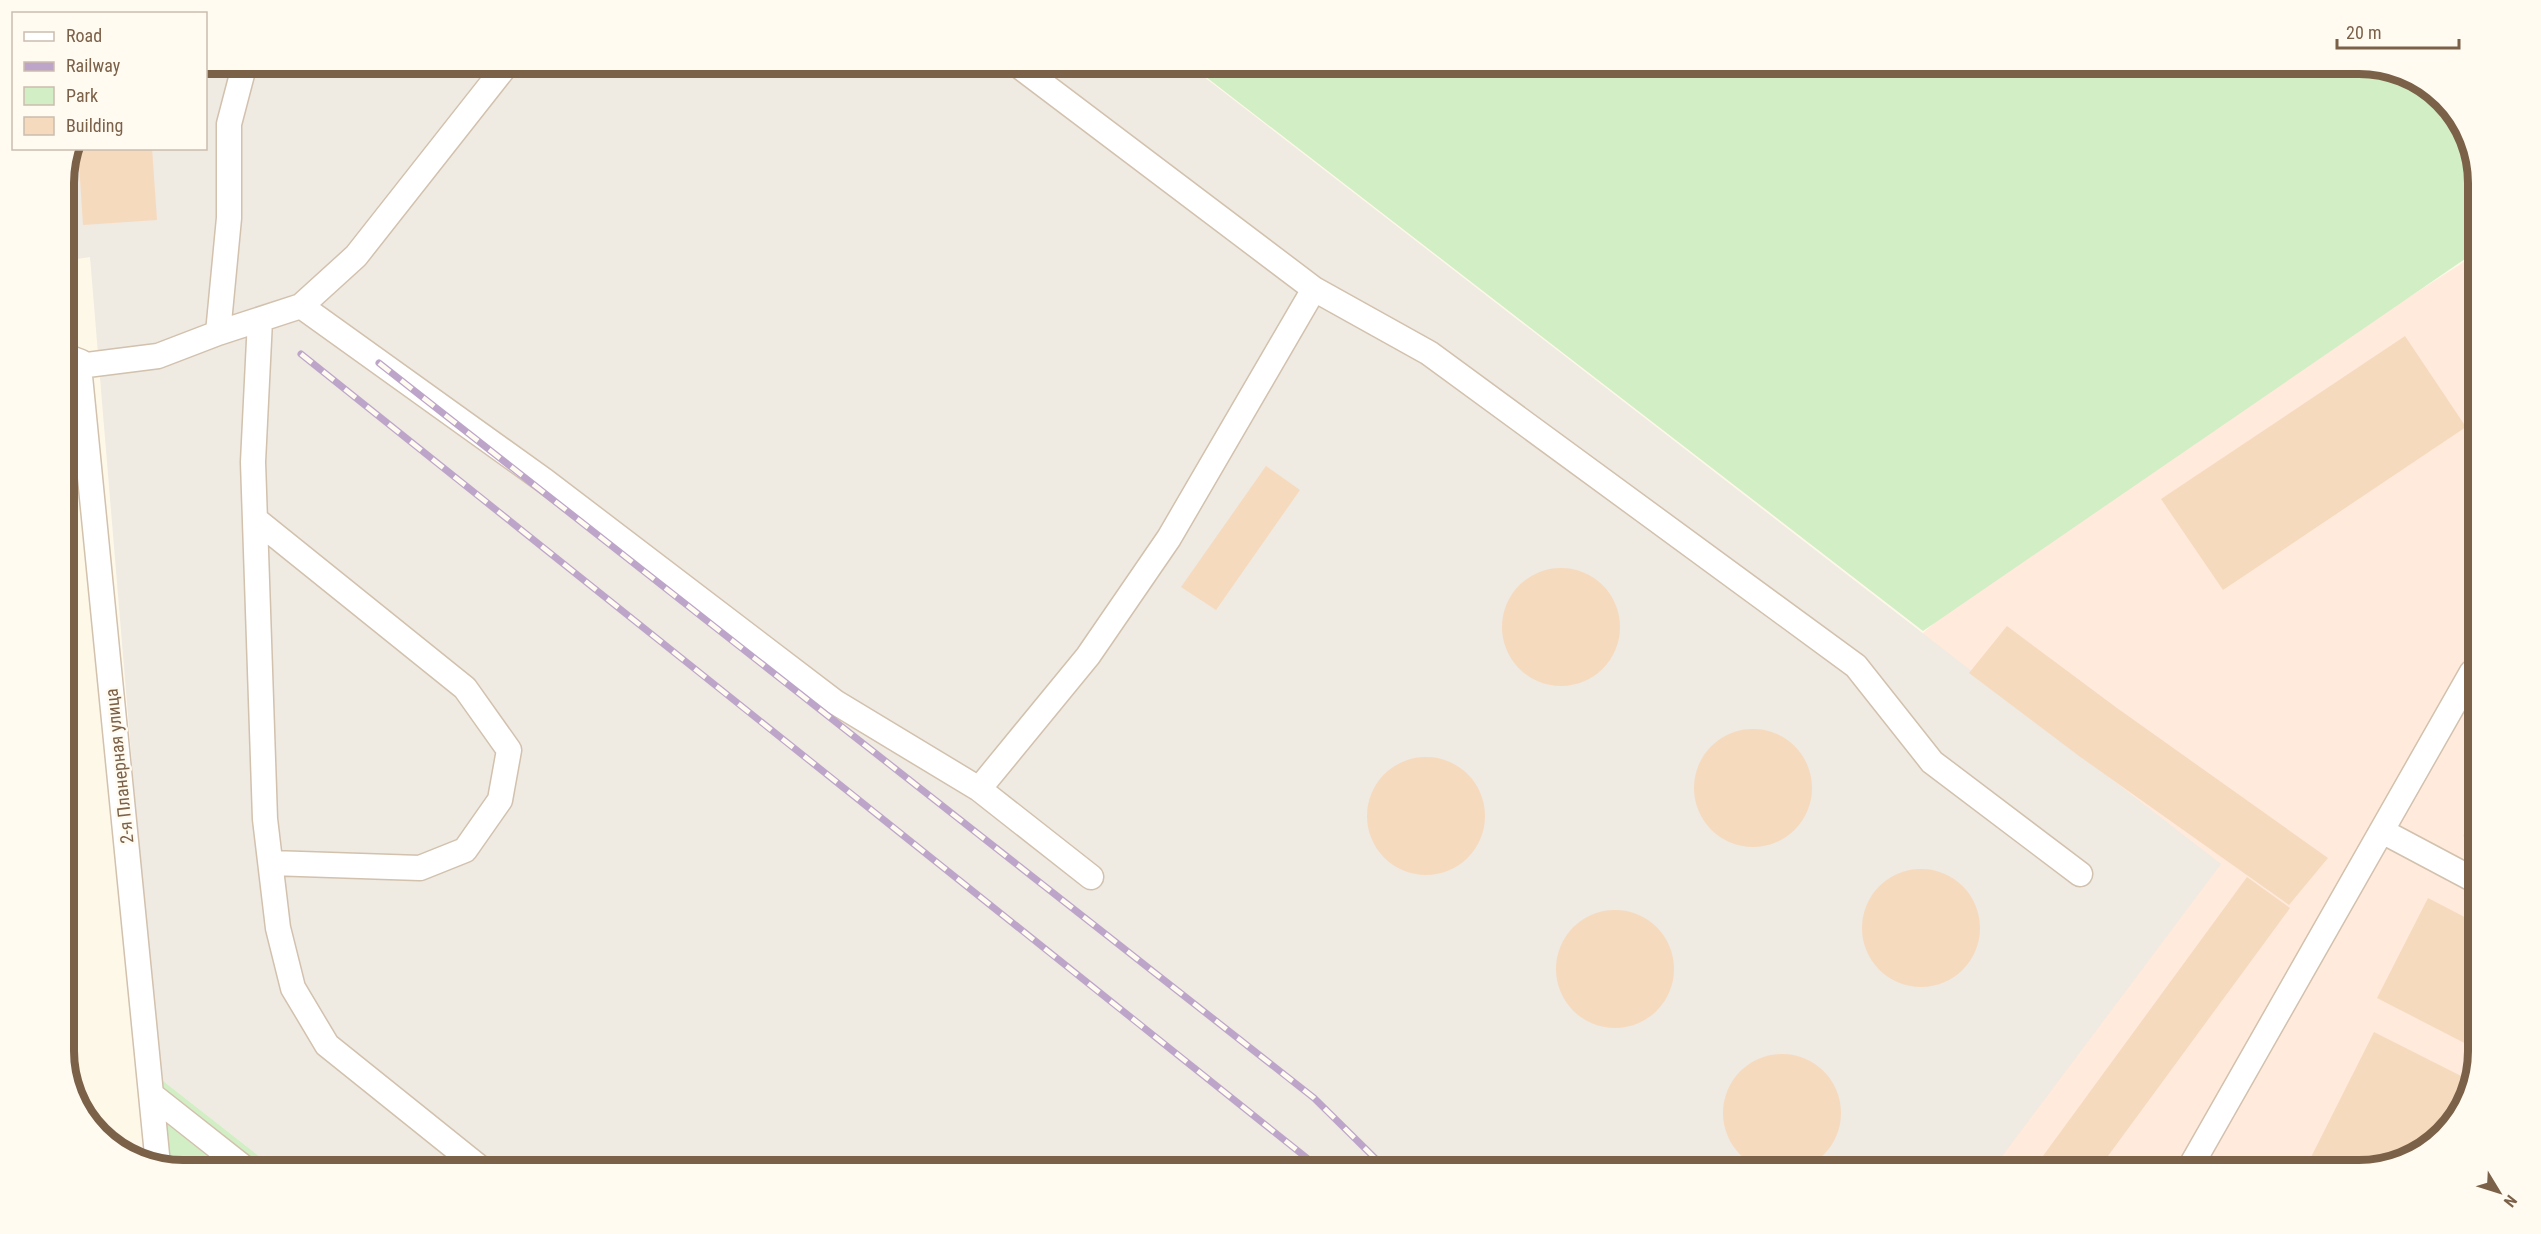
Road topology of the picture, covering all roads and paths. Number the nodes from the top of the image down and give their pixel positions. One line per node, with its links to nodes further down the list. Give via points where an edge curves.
1 (242, 74): 7 (lane, via 229,124 229,218)
2 (499, 74): 5 (lane, via 356,256)
3 (1030, 74): 4 (lane)
4 (1314, 289): 12 (lane, via 1169,538 1088,656); 15 (lane, via 1429,354 1857,666 1932,762)
5 (301, 306): 6 (lane); 12 (lane, via 545,481 835,702)
6 (260, 320): 7 (lane); 10 (lane, via 253,462)
7 (219, 333): 8 (lane, via 158,356)
8 (74, 363)
9 (74, 390): 18 (lane, 2-я Планерная улица)
10 (255, 519): 14 (lane, via 265,819); 14 (lane, via 465,688 509,750 500,800 465,850 420,868)
11 (2468, 680): 13 (lane)
12 (979, 789): 16 (lane)
13 (2382, 831): 17 (lane); 22 (lane)
14 (271, 863): 21 (lane, via 278,928 293,988 327,1046)
15 (2080, 874)
16 (1091, 877)
17 (2468, 877)
18 (153, 1096): 19 (lane, 2-я Планерная улица); 20 (lane)
19 (157, 1157)
20 (235, 1160)
21 (470, 1160)
22 (2194, 1160)

